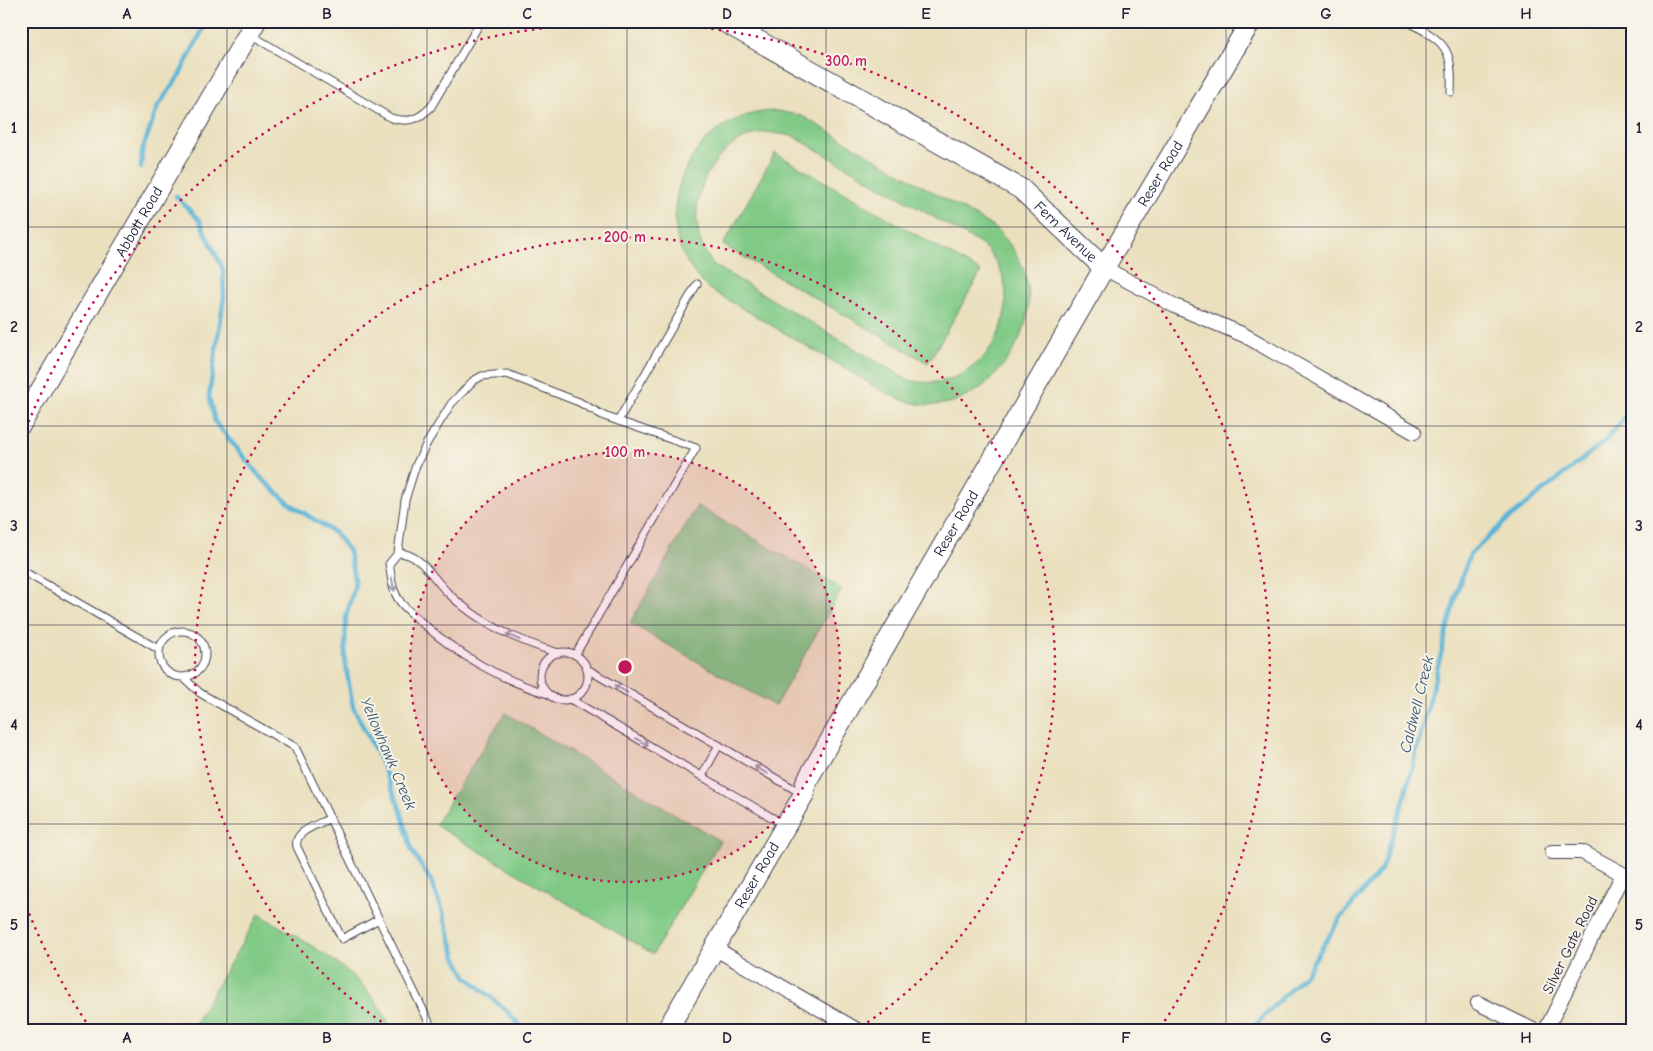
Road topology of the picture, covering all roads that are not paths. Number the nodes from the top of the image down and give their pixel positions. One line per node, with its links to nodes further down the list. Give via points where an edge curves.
1 (481, 21): 5 (lane, via 431,107 420,118 405,122 391,118)
2 (1251, 21): 7 (main road, Reser Road)
3 (1407, 21): 6 (lane, via 1446,48 1451,62)
4 (730, 23): 7 (main road, Fern Avenue, via 1021,189)
5 (252, 27): 10 (main road, Abbott Road)
6 (1451, 92)
7 (1104, 268): 11 (street, Fern Avenue, via 1175,306 1244,335); 23 (main road, Reser Road, via 811,774)
8 (697, 284): 9 (lane)
9 (618, 421): 12 (lane, via 506,374 473,381 451,404 416,466 405,500); 16 (lane, via 696,448)
10 (21, 424)
11 (1414, 432)
12 (398, 553): 15 (lane, one-way to 12, via 516,639 478,617 448,593 414,557); 19 (lane, one-way to 19, via 389,564 394,590 403,607 438,638 479,666)
13 (21, 570): 14 (lane)
14 (158, 649): 18 (lane, via 164,670); 18 (lane, via 172,633 187,631 199,638 205,652 202,666)
15 (559, 653): 16 (lane); 19 (lane, via 549,658 541,669 541,682)
16 (575, 655): 17 (lane)
17 (587, 669): 20 (lane, via 584,690); 21 (lane, one-way to 17)
18 (184, 678): 24 (lane, via 200,693 295,747)
19 (548, 694): 20 (lane, via 560,700)
20 (570, 700): 22 (lane, one-way to 22)
21 (719, 745): 22 (lane); 23 (lane, one-way to 21)
22 (702, 776): 25 (lane)
23 (804, 794): 25 (main road, Reser Road)
24 (330, 818): 28 (lane); 28 (lane, via 300,834 296,839 297,848 342,939)
25 (786, 826): 29 (main road, Reser Road)
26 (1552, 852): 27 (street, via 1582,852)
27 (1627, 876): 35 (street, Silver Gate Road)
28 (379, 919): 31 (lane)
29 (714, 948): 32 (main road, Reser Road); 33 (street)
30 (1478, 1003): 34 (street)
31 (429, 1022)
32 (667, 1030)
33 (857, 1030)
34 (1533, 1030)
35 (1546, 1030)

